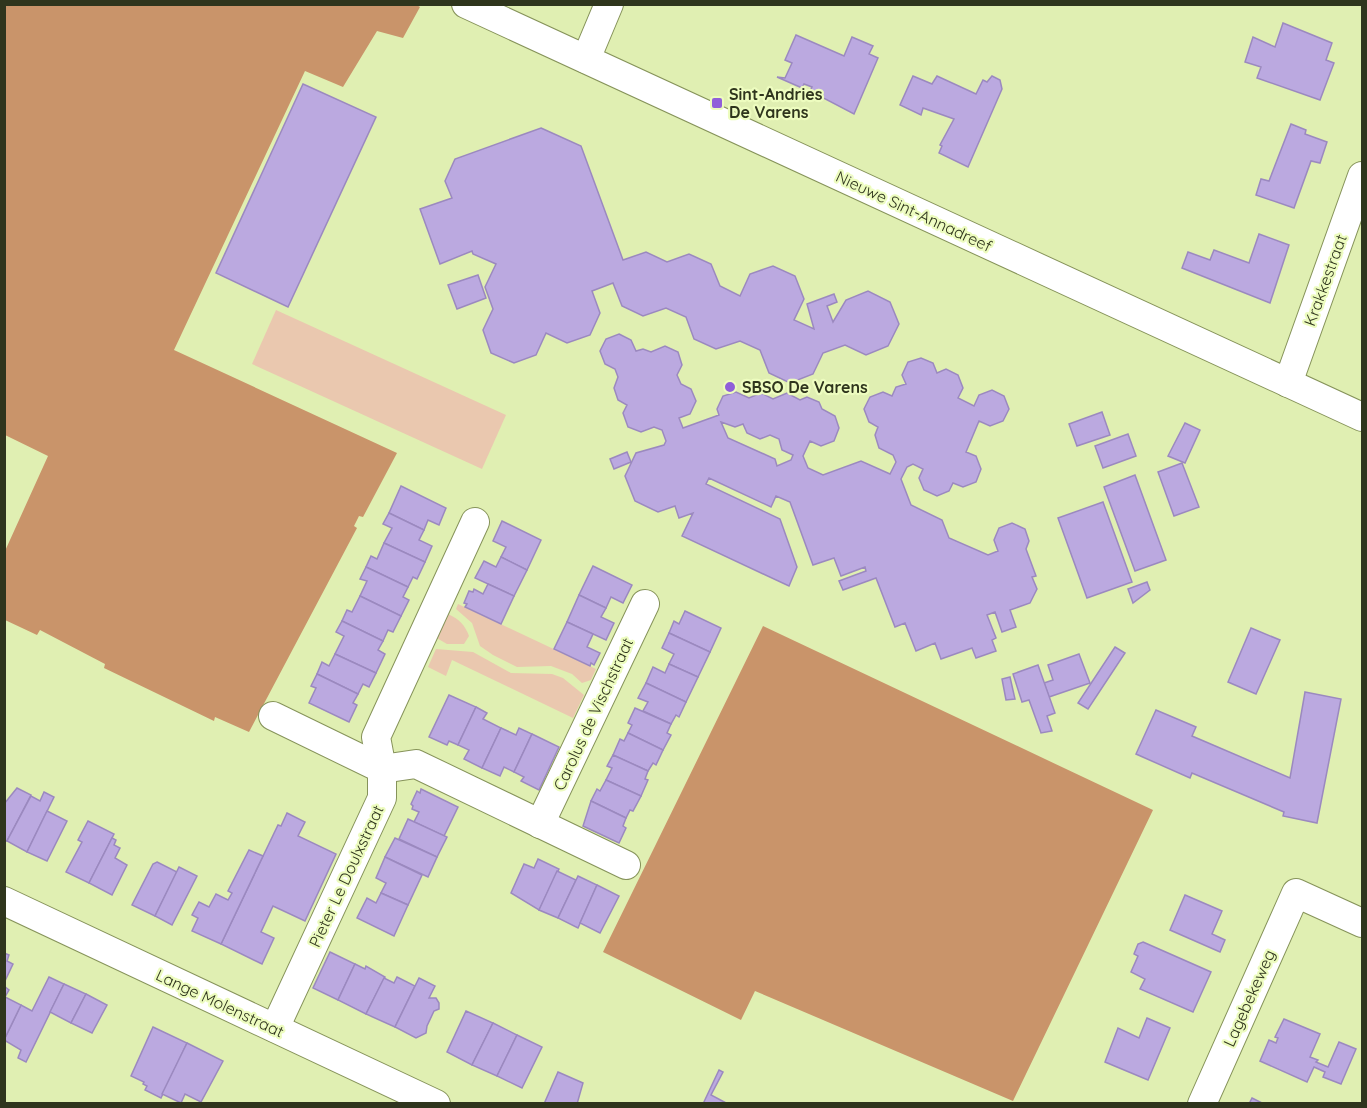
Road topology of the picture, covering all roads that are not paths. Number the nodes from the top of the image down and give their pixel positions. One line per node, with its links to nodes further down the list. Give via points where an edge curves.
1 (466, 4): 3 (street, Nieuwe Sint-Annadreef)
2 (609, 4): 3 (street)
3 (586, 59): 5 (street, Nieuwe Sint-Annadreef)
4 (1362, 176): 5 (street, Krakkestraat)
5 (1288, 383): 6 (street, Nieuwe Sint-Annadreef)
6 (1362, 417)
7 (475, 522): 10 (street, Pieter Le Doulxstraat, via 376,736)
8 (645, 604): 11 (street, Carolus de Vischstraat)
9 (273, 716): 10 (street)
10 (382, 769): 11 (street, via 416,764); 15 (street, Pieter Le Doulxstraat, via 382,798)
11 (540, 824): 12 (street)
12 (626, 865)
13 (4, 901): 15 (street, Lange Molenstraat)
14 (1362, 923): 17 (street, Lagebekeweg, via 1296,893)
15 (275, 1028): 16 (street, Lange Molenstraat)
16 (436, 1104)
17 (1202, 1104)

